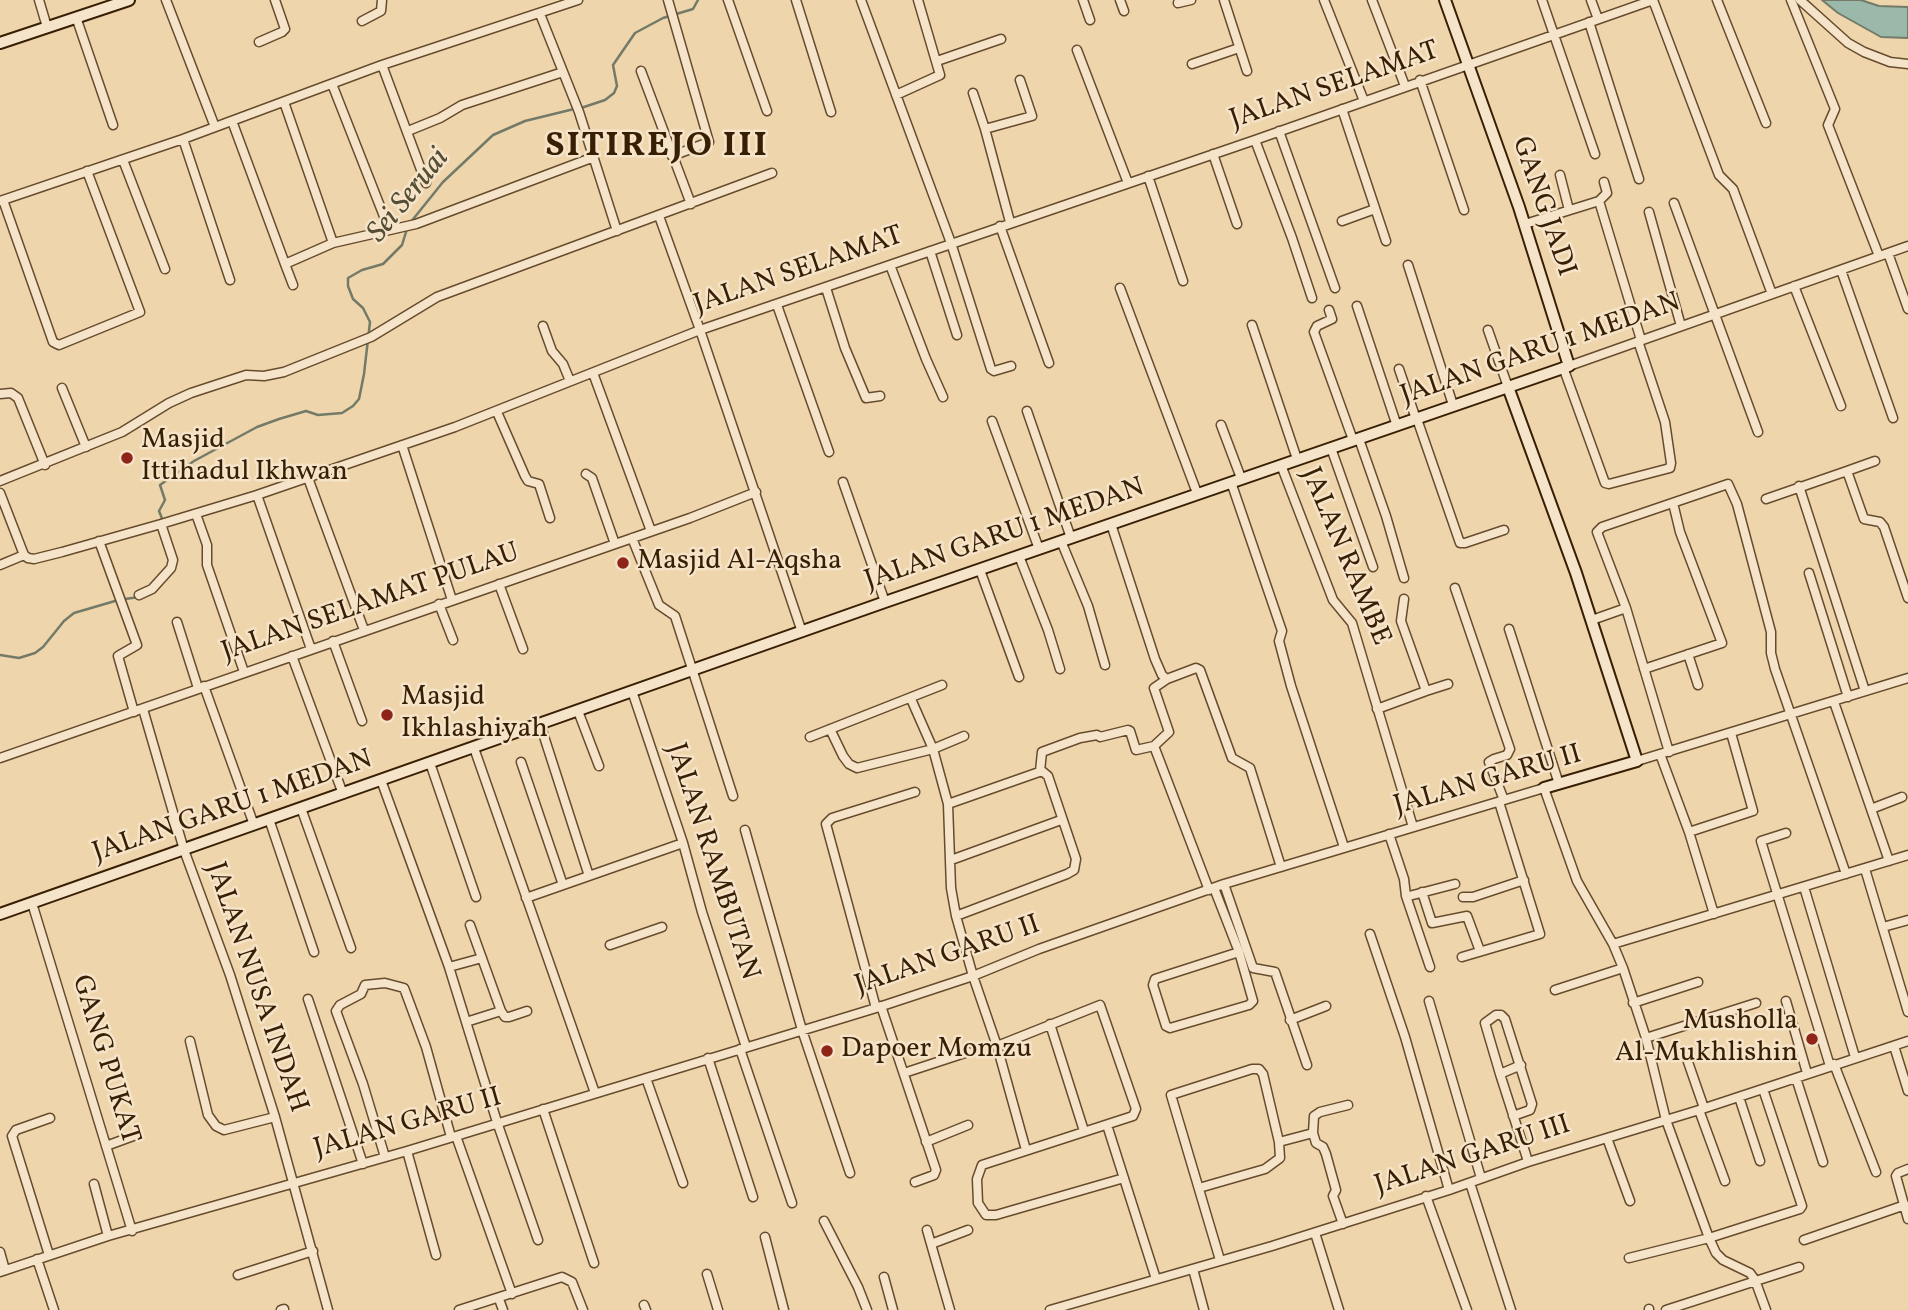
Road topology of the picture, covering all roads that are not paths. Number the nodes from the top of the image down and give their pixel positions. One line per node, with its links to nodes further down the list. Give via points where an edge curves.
1 (39, 0): 33 (street)
2 (129, 0): 29 (street)
3 (166, 0): 62 (street)
4 (275, 0): 36 (street, via 285,29)
5 (382, 0): 32 (street, via 381,10)
6 (578, 0): 28 (street)
7 (668, 0): 70 (street, via 709,142)
8 (728, 0): 57 (street)
9 (796, 0): 58 (street)
10 (862, 0): 53 (street)
11 (918, 0): 40 (street)
12 (1083, 0): 30 (street)
13 (1120, 0): 27 (street)
14 (1191, 0): 26 (street)
15 (1224, 0): 38 (street)
16 (1324, 0): 54 (street)
17 (1372, 0): 51 (street)
18 (1445, 0): 42 (street, GANG JADI)
19 (1542, 0): 34 (street)
20 (1591, 0): 31 (street)
21 (1653, 0): 25 (street, JALAN SELAMAT); 116 (street, via 1719,175 1733,190)
22 (1717, 0): 60 (street)
23 (1791, 0): 103 (street, via 1835,109 1828,125)
24 (1800, 0): 43 (street, via 1864,52)
25 (1638, 2): 31 (street, JALAN SELAMAT)
26 (1178, 3)
27 (1124, 11)
28 (540, 14): 44 (street); 47 (street)
29 (76, 17): 33 (street); 61 (street)
30 (1090, 20)
31 (1593, 20): 34 (street, JALAN SELAMAT); 77 (street)
32 (362, 21)
33 (47, 27): 37 (street)
34 (1553, 34): 42 (street, JALAN SELAMAT); 69 (street)
35 (1001, 39): 40 (street)
36 (259, 42)
37 (0, 43)
38 (1239, 48): 41 (street); 46 (street)
39 (1077, 50): 80 (street)
40 (937, 61): 53 (street, via 938,76)
41 (1192, 64)
42 (1469, 64): 49 (street, JALAN SELAMAT); 93 (street, GANG JADI)
43 (1908, 64)
44 (382, 65): 50 (street); 64 (street)
45 (641, 71): 70 (street)
46 (1247, 71)
47 (563, 72): 64 (street, via 462,105); 71 (street)
48 (1020, 80): 63 (street, via 1032,116)
49 (1420, 80): 51 (street, JALAN SELAMAT); 86 (street)
50 (332, 84): 55 (street); 95 (street)
51 (1405, 86): 54 (street, JALAN SELAMAT)
52 (974, 93): 63 (street)
53 (896, 95): 99 (street)
54 (1364, 101): 56 (street, JALAN SELAMAT)
55 (284, 102): 59 (street); 98 (street)
56 (1342, 109): 65 (street, JALAN SELAMAT); 85 (street)
57 (767, 111)
58 (831, 112)
59 (232, 121): 62 (street); 104 (street)
60 (1766, 122)
61 (113, 125)
62 (215, 127): 66 (street)
63 (985, 129): 91 (street)
64 (408, 131): 79 (street)
65 (1279, 131): 67 (street, JALAN SELAMAT); 115 (street)
66 (183, 139): 72 (street); 109 (street)
67 (1255, 140): 68 (street, JALAN SELAMAT); 117 (street)
68 (1213, 154): 76 (street, JALAN SELAMAT); 92 (street)
69 (1595, 154)
70 (673, 156): 84 (street)
71 (593, 158): 95 (street, via 416,224); 96 (street)
72 (123, 160): 73 (street); 107 (street)
73 (87, 171): 81 (street); 81 (street, via 140,312 59,345 53,342)
74 (772, 173): 84 (street)
75 (1560, 174): 87 (street)
76 (1148, 176): 80 (street, JALAN SELAMAT); 110 (street)
77 (1639, 179)
78 (1604, 182): 82 (street, via 1606,193)
79 (426, 183)
80 (1128, 183): 91 (street, JALAN SELAMAT)
81 (2, 201)
82 (1599, 201): 87 (street); 129 (street)
83 (1674, 203): 122 (street)
84 (691, 204): 89 (street)
85 (1375, 209): 90 (street); 97 (street)
86 (1464, 210)
87 (1569, 210): 93 (street)
88 (1649, 212): 125 (street)
89 (659, 215): 96 (street); 126 (street)
90 (1342, 221)
91 (1010, 222): 94 (street, JALAN SELAMAT)
92 (1237, 224)
93 (1525, 224): 132 (street, GANG JADI)
94 (1000, 226): 99 (street, JALAN SELAMAT); 130 (street)
95 (389, 229): 98 (street)
96 (617, 231): 153 (street, via 438,297 372,337 284,372 246,375 191,393)
97 (1386, 241)
98 (333, 243): 104 (street)
99 (951, 243): 101 (street, JALAN SELAMAT); 131 (street, via 991,369)
100 (1908, 246): 102 (street, JALAN GARU 1 MEDAN)
101 (930, 251): 105 (street, JALAN SELAMAT); 128 (street)
102 (1888, 253): 103 (street, JALAN GARU 1 MEDAN); 120 (street)
103 (1879, 256): 108 (street, JALAN GARU 1 MEDAN)
104 (285, 264): 111 (street)
105 (890, 265): 113 (street, JALAN SELAMAT); 140 (street)
106 (1409, 265): 141 (street)
107 (164, 269)
108 (1841, 270): 112 (street, JALAN GARU 1 MEDAN); 145 (street)
109 (230, 281)
110 (1183, 281)
111 (293, 285)
112 (1794, 286): 116 (street, JALAN GARU 1 MEDAN); 142 (street)
113 (826, 288): 118 (street, JALAN SELAMAT); 139 (street, via 866,398)
114 (1120, 288): 169 (street)
115 (1335, 288)
116 (1772, 294): 122 (street, JALAN GARU 1 MEDAN)
117 (1312, 298)
118 (777, 304): 126 (street, JALAN SELAMAT); 155 (street)
119 (1357, 306): 149 (street)
120 (1908, 309)
121 (1329, 310): 151 (street, via 1332,319 1314,332)
122 (1715, 313): 125 (street, JALAN GARU 1 MEDAN); 150 (street)
123 (1252, 325): 156 (street)
124 (543, 326): 135 (street)
125 (1681, 326): 129 (street, JALAN GARU 1 MEDAN)
126 (700, 330): 134 (street, JALAN SELAMAT); 167 (street)
127 (1488, 330): 136 (street)
128 (957, 335)
129 (1639, 341): 132 (street, JALAN GARU 1 MEDAN); 132 (street, via 1665,422 1670,468 1605,483)
130 (1049, 363)
131 (1010, 366)
132 (1566, 367): 136 (street, JALAN GARU 1 MEDAN)
133 (1399, 369): 146 (street)
134 (593, 373): 135 (street, JALAN SELAMAT); 178 (street)
135 (570, 381): 144 (street, JALAN SELAMAT)
136 (1508, 387): 141 (street, JALAN GARU 1 MEDAN); 200 (street)
137 (62, 388): 153 (street)
138 (0, 394): 158 (street, via 18,398)
139 (880, 396)
140 (943, 397)
141 (1453, 405): 146 (street, JALAN GARU 1 MEDAN)
142 (1841, 406)
143 (1027, 411): 180 (street)
144 (497, 412): 152 (street, JALAN SELAMAT); 174 (street, via 525,476 539,484)
145 (1893, 418)
146 (1417, 419): 149 (street, JALAN GARU 1 MEDAN); 177 (street, via 1460,542)
147 (992, 421): 183 (street)
148 (1220, 425): 163 (street)
149 (1397, 426): 151 (street, JALAN GARU 1 MEDAN)
150 (1758, 432)
151 (1356, 439): 154 (street, JALAN GARU 1 MEDAN); 190 (street)
152 (402, 445): 162 (street, JALAN SELAMAT); 196 (street)
153 (86, 447): 158 (street)
154 (1331, 448): 156 (street, JALAN GARU 1 MEDAN); 187 (street)
155 (829, 452)
156 (1297, 459): 159 (street, JALAN GARU 1 MEDAN)
157 (1875, 461): 160 (street)
158 (44, 465): 164 (street)
159 (1281, 465): 163 (street, JALAN GARU 1 MEDAN); 229 (street, JALAN RAMBE, via 1333,600 1352,623)
160 (1847, 471): 166 (street); 194 (street, via 1864,519 1881,522 1884,527)
161 (586, 474): 182 (street, via 593,478)
162 (308, 478): 170 (street, JALAN SELAMAT); 203 (street)
163 (1236, 480): 169 (street, JALAN GARU 1 MEDAN); 269 (street, via 1282,631 1279,641 1291,686)
164 (0, 481)
165 (844, 482): 197 (street)
166 (1799, 486): 171 (street); 225 (street)
167 (756, 492): 178 (street, JALAN SELAMAT PULAU); 204 (street)
168 (0, 493): 184 (street)
169 (1197, 494): 176 (street, JALAN GARU 1 MEDAN)
170 (257, 495): 173 (street, JALAN SELAMAT); 207 (street)
171 (1766, 499)
172 (1673, 503): 199 (street, via 1597,532); 209 (street, via 1722,643); 232 (street, via 1726,484 1731,488 1771,632 1773,661)
173 (196, 514): 175 (street, JALAN SELAMAT); 215 (street, via 207,565)
174 (550, 518)
175 (161, 524): 181 (street, JALAN SELAMAT); 193 (street, via 173,560 171,568 152,589)
176 (1111, 524): 180 (street, JALAN GARU 1 MEDAN); 218 (street, via 1155,659)
177 (1504, 530)
178 (651, 531): 179 (street, JALAN SELAMAT PULAU)
179 (632, 538): 182 (street, JALAN SELAMAT PULAU); 214 (street, via 659,605 675,616)
180 (1066, 539): 183 (street, JALAN GARU 1 MEDAN); 211 (street)
181 (99, 541): 184 (street, JALAN SELAMAT, via 34,559); 230 (street, JALAN NUSA INDAH, via 137,645 118,656)
182 (615, 544): 191 (street, JALAN SELAMAT PULAU)
183 (1039, 549): 185 (street, JALAN GARU 1 MEDAN)
184 (24, 555): 186 (street, JALAN SELAMAT)
185 (1019, 556): 188 (street, JALAN GARU 1 MEDAN); 212 (street)
186 (0, 565)
187 (1373, 568)
188 (980, 570): 197 (street, JALAN GARU 1 MEDAN); 216 (street)
189 (1809, 573): 226 (street)
190 (1404, 578)
191 (499, 584): 196 (street, JALAN SELAMAT PULAU); 208 (street)
192 (1455, 589): 256 (street, via 1510,749 1507,755 1489,762)
193 (139, 595)
194 (1908, 598)
195 (1404, 599): 224 (street, via 1401,621)
196 (452, 600): 198 (street, JALAN SELAMAT PULAU)
197 (886, 602): 204 (street, JALAN GARU 1 MEDAN)
198 (439, 604): 203 (street, JALAN SELAMAT PULAU); 205 (street)
199 (1626, 608): 200 (street); 213 (street)
200 (1592, 620): 244 (street)
201 (177, 621): 222 (street)
202 (1509, 628): 250 (street)
203 (364, 631): 206 (street, JALAN SELAMAT PULAU)
204 (802, 632): 214 (street, JALAN GARU 1 MEDAN)
205 (453, 640)
206 (333, 641): 207 (street, JALAN SELAMAT PULAU); 233 (street)
207 (311, 649): 210 (street, JALAN SELAMAT PULAU)
208 (523, 649)
209 (1688, 654): 213 (street); 221 (street)
210 (292, 656): 215 (street, JALAN SELAMAT PULAU); 253 (street)
211 (1105, 665)
212 (1060, 669)
213 (1644, 669): 242 (street)
214 (694, 670): 223 (street, JALAN GARU 1 MEDAN); 254 (street)
215 (244, 672): 222 (street, JALAN SELAMAT PULAU)
216 (1019, 677)
217 (1908, 678): 225 (street, JALAN GARU II)
218 (1167, 679): 239 (street, via 1154,689 1169,732); 274 (street, via 1200,670 1232,758 1250,768)
219 (1448, 684): 224 (street)
220 (942, 685): 227 (street)
221 (1698, 685)
222 (201, 687): 230 (street, JALAN SELAMAT PULAU); 262 (street)
223 (632, 691): 231 (street, JALAN GARU 1 MEDAN); 268 (street, JALAN RAMBUTAN)
224 (1426, 691): 229 (street)
225 (1865, 691): 226 (street, JALAN GARU II)
226 (1848, 697): 228 (street, JALAN GARU II)
227 (911, 699): 235 (street); 241 (street)
228 (1834, 702): 232 (street, JALAN GARU II); 259 (street)
229 (1377, 709): 263 (street, JALAN RAMBE)
230 (139, 710): 243 (street, JALAN SELAMAT PULAU); 270 (street, JALAN NUSA INDAH)
231 (578, 710): 234 (street, JALAN GARU 1 MEDAN); 247 (street)
232 (1793, 714): 236 (street, JALAN GARU II); 276 (street)
233 (362, 722)
234 (540, 724): 240 (street, JALAN GARU 1 MEDAN); 277 (street)
235 (830, 729): 238 (street); 241 (street, via 843,756 857,768)
236 (1731, 733): 242 (street, JALAN GARU II); 265 (street, via 1753,811)
237 (964, 736): 241 (street)
238 (810, 737)
239 (1154, 746): 248 (street, via 1136,750 1128,730 1080,738 1046,748); 283 (street)
240 (474, 748): 246 (street, JALAN GARU 1 MEDAN); 289 (street)
241 (933, 749): 257 (street)
242 (1664, 753): 244 (street, JALAN GARU II); 265 (street)
243 (0, 758)
244 (1637, 761): 250 (street, JALAN GARU II)
245 (521, 762): 281 (street)
246 (430, 763): 249 (street, JALAN GARU 1 MEDAN); 287 (street)
247 (599, 766)
248 (1040, 771): 257 (street); 261 (street, via 1048,776)
249 (382, 780): 253 (street, JALAN GARU 1 MEDAN); 308 (street)
250 (1559, 783): 251 (street, JALAN GARU II)
251 (1544, 788): 256 (street, JALAN GARU II); 299 (street, via 1577,881)
252 (915, 792): 319 (street, via 825,824)
253 (343, 794): 258 (street, JALAN GARU 1 MEDAN)
254 (733, 796)
255 (1902, 797): 259 (street)
256 (1501, 801): 263 (street, JALAN GARU II); 278 (street)
257 (948, 804): 272 (street)
258 (301, 808): 260 (street, JALAN GARU 1 MEDAN); 301 (street)
259 (1871, 809): 273 (street)
260 (270, 819): 262 (street, JALAN GARU 1 MEDAN); 303 (street)
261 (1061, 820): 272 (street); 293 (street, via 1076,859 1072,872)
262 (254, 825): 270 (street, JALAN GARU 1 MEDAN)
263 (1413, 827): 267 (street, JALAN GARU II)
264 (745, 830): 326 (street)
265 (1689, 832): 292 (street)
266 (1786, 833): 285 (street, via 1761,841)
267 (1390, 834): 269 (street, JALAN GARU II); 307 (street)
268 (683, 843): 277 (street); 332 (street, JALAN RAMBUTAN)
269 (1343, 848): 274 (street, JALAN GARU II)
270 (184, 850): 290 (street, JALAN GARU 1 MEDAN); 353 (street, JALAN NUSA INDAH)
271 (1908, 855): 273 (street)
272 (951, 860): 293 (street)
273 (1889, 861): 275 (street)
274 (1281, 867): 279 (street, JALAN GARU II)
275 (1865, 869): 276 (street); 297 (street)
276 (1846, 874): 282 (street)
277 (589, 876): 281 (street)
278 (1524, 880): 288 (street); 302 (street, via 1540,934)
279 (1224, 884): 283 (street, JALAN GARU II); 323 (street, via 1253,968 1275,972)
280 (1455, 884): 284 (street)
281 (563, 885): 289 (street)
282 (1804, 887): 285 (street); 334 (street)
283 (1211, 889): 304 (street); 310 (street, JALAN GARU II)
284 (1422, 892): 286 (street); 302 (street, via 1432,923 1467,916)
285 (1778, 894): 292 (street); 339 (street)
286 (1409, 896)
287 (475, 897)
288 (1463, 897)
289 (526, 898): 347 (street)
290 (32, 903): 291 (street, JALAN GARU 1 MEDAN); 366 (street, GANG PUKAT)
291 (0, 914)
292 (1714, 914): 299 (street)
293 (956, 916): 310 (street)
294 (1908, 920): 297 (street)
295 (470, 925): 306 (street)
296 (662, 927): 300 (street)
297 (1884, 927): 322 (street)
298 (1370, 934): 386 (street)
299 (1614, 944): 309 (street)
300 (610, 945)
301 (351, 948)
302 (1480, 951): 305 (street)
303 (314, 952)
304 (1239, 952): 304 (street, via 1252,1003 1166,1026 1155,979)
305 (1462, 957)
306 (482, 958): 308 (street); 320 (street)
307 (1430, 967)
308 (449, 968): 324 (street)
309 (1623, 968): 312 (street); 316 (street)
310 (973, 976): 319 (street, JALAN GARU II); 330 (street)
311 (1698, 982): 316 (street)
312 (1555, 989)
313 (308, 999): 373 (street)
314 (1429, 1001): 378 (street)
315 (1786, 1001): 341 (street)
316 (1633, 1003): 327 (street)
317 (1756, 1003): 327 (street)
318 (1326, 1006): 323 (street)
319 (878, 1007): 326 (street, JALAN GARU II); 340 (street)
320 (501, 1011): 321 (street, via 505,1017); 324 (street)
321 (527, 1011)
322 (1908, 1012)
323 (1290, 1020): 337 (street)
324 (466, 1022): 356 (street)
325 (1050, 1024): 330 (street); 358 (street, via 1102,1006 1136,1109 1133,1116); 359 (street)
326 (802, 1030): 332 (street, JALAN GARU II); 376 (street)
327 (1646, 1038): 355 (street)
328 (190, 1041): 353 (street, via 208,1115 216,1126 224,1130)
329 (1908, 1041): 331 (street, JALAN GARU III)
330 (997, 1046): 367 (street)
331 (1894, 1046): 334 (street, JALAN GARU III); 346 (street)
332 (743, 1048): 335 (street, JALAN GARU II); 390 (street, JALAN RAMBUTAN)
333 (968, 1052): 340 (street)
334 (1855, 1057): 339 (street, JALAN GARU III)
335 (708, 1058): 343 (street, JALAN GARU II); 388 (street)
336 (1688, 1062): 351 (street)
337 (1307, 1065)
338 (1521, 1065): 342 (street); 342 (street, via 1505,1018 1496,1015 1485,1023); 352 (street, via 1532,1104 1530,1110)
339 (1832, 1065): 341 (street, JALAN GARU III); 375 (street)
340 (904, 1073): 364 (street)
341 (1807, 1073): 344 (street, JALAN GARU III)
342 (1500, 1074): 352 (street)
343 (646, 1077): 347 (street, JALAN GARU II); 382 (street)
344 (1796, 1078): 345 (street, JALAN GARU III); 372 (street)
345 (1763, 1089): 348 (street, JALAN GARU III); 401 (street, via 1802,1206)
346 (1908, 1091)
347 (595, 1093): 350 (street, JALAN GARU II)
348 (1739, 1097): 351 (street, JALAN GARU III); 370 (street)
349 (1348, 1105): 360 (street, via 1314,1116)
350 (542, 1109): 356 (street, JALAN GARU II); 412 (street)
351 (1701, 1109): 355 (street, JALAN GARU III); 379 (street)
352 (1513, 1116): 371 (street)
353 (275, 1117): 380 (street, JALAN NUSA INDAH)
354 (50, 1118): 407 (street, via 16,1130 12,1136)
355 (1667, 1120): 363 (street, JALAN GARU III); 401 (street)
356 (497, 1122): 362 (street, JALAN GARU II); 402 (street)
357 (968, 1125): 364 (street)
358 (1107, 1125): 359 (street); 377 (street)
359 (1084, 1131): 367 (street)
360 (1313, 1133): 365 (street); 394 (street, via 1326,1153)
361 (136, 1135): 366 (street)
362 (454, 1136): 368 (street, JALAN GARU II); 369 (street, via 404,988 385,983 365,985 361,994 337,1011); 421 (street)
363 (1607, 1138): 371 (street, JALAN GARU III); 389 (street)
364 (926, 1142): 381 (street, via 936,1172)
365 (1279, 1142): 385 (street, via 1276,1163); 385 (street, via 1259,1069 1173,1093)
366 (106, 1146): 397 (street, GANG PUKAT)
367 (1026, 1150): 377 (street, via 987,1162 978,1171 978,1203 986,1215)
368 (407, 1151): 369 (street, JALAN GARU II); 408 (street)
369 (385, 1157): 373 (street, JALAN GARU II)
370 (1760, 1161)
371 (1528, 1162): 378 (street, JALAN GARU III)
372 (1823, 1162)
373 (363, 1164): 380 (street, JALAN GARU II)
374 (1908, 1169): 391 (street, via 1896,1176)
375 (1876, 1172)
376 (850, 1173)
377 (1124, 1178): 419 (street)
378 (1481, 1178): 383 (street, JALAN GARU III)
379 (1725, 1181)
380 (293, 1182): 397 (street, JALAN GARU II); 405 (street, JALAN NUSA INDAH)
381 (915, 1182)
382 (683, 1183)
383 (1470, 1183): 386 (street, JALAN GARU III); 437 (street)
384 (94, 1184): 399 (street)
385 (1199, 1188): 411 (street)
386 (1449, 1190): 387 (street, JALAN GARU III)
387 (1426, 1196): 394 (street, JALAN GARU III); 436 (street)
388 (753, 1197)
389 (1630, 1201)
390 (792, 1203)
391 (1905, 1205): 392 (street); 403 (street)
392 (1908, 1219)
393 (824, 1221): 430 (street)
394 (1343, 1224): 398 (street, JALAN GARU III)
395 (927, 1230): 404 (street)
396 (968, 1230): 404 (street)
397 (132, 1231): 399 (street, JALAN GARU II)
398 (1315, 1233): 411 (street, JALAN GARU III); 435 (street)
399 (108, 1236): 407 (street, JALAN GARU II)
400 (765, 1237): 429 (street)
401 (1709, 1238): 409 (street); 420 (street, via 1723,1260 1745,1269)
402 (538, 1240)
403 (1804, 1240)
404 (931, 1244): 432 (street)
405 (313, 1251): 417 (street); 424 (street, JALAN NUSA INDAH)
406 (0, 1252): 415 (street)
407 (49, 1255): 410 (street, JALAN GARU II)
408 (436, 1255)
409 (1629, 1258)
410 (37, 1259): 415 (street, JALAN GARU II); 423 (street)
411 (1220, 1260): 414 (street, JALAN GARU III)
412 (594, 1263)
413 (1799, 1267): 420 (street)
414 (1193, 1269): 419 (street, JALAN GARU III); 434 (street)
415 (3, 1271)
416 (707, 1274): 428 (street)
417 (238, 1275)
418 (884, 1277): 431 (street)
419 (1156, 1279): 433 (street, JALAN GARU III)
420 (1755, 1280): 438 (street); 439 (street)
421 (512, 1294): 422 (street); 427 (street, via 562,1277 572,1282)
422 (499, 1299): 425 (street); 426 (street)
423 (54, 1310)
424 (328, 1310)
425 (459, 1310)
426 (503, 1310)
427 (583, 1310)
428 (718, 1310)
429 (784, 1310)
430 (867, 1310)
431 (894, 1310)
432 (950, 1310)
433 (1050, 1310)
434 (1204, 1310)
435 (1339, 1310)
436 (1467, 1310)
437 (1511, 1310)
438 (1666, 1310)
439 (1766, 1310)

